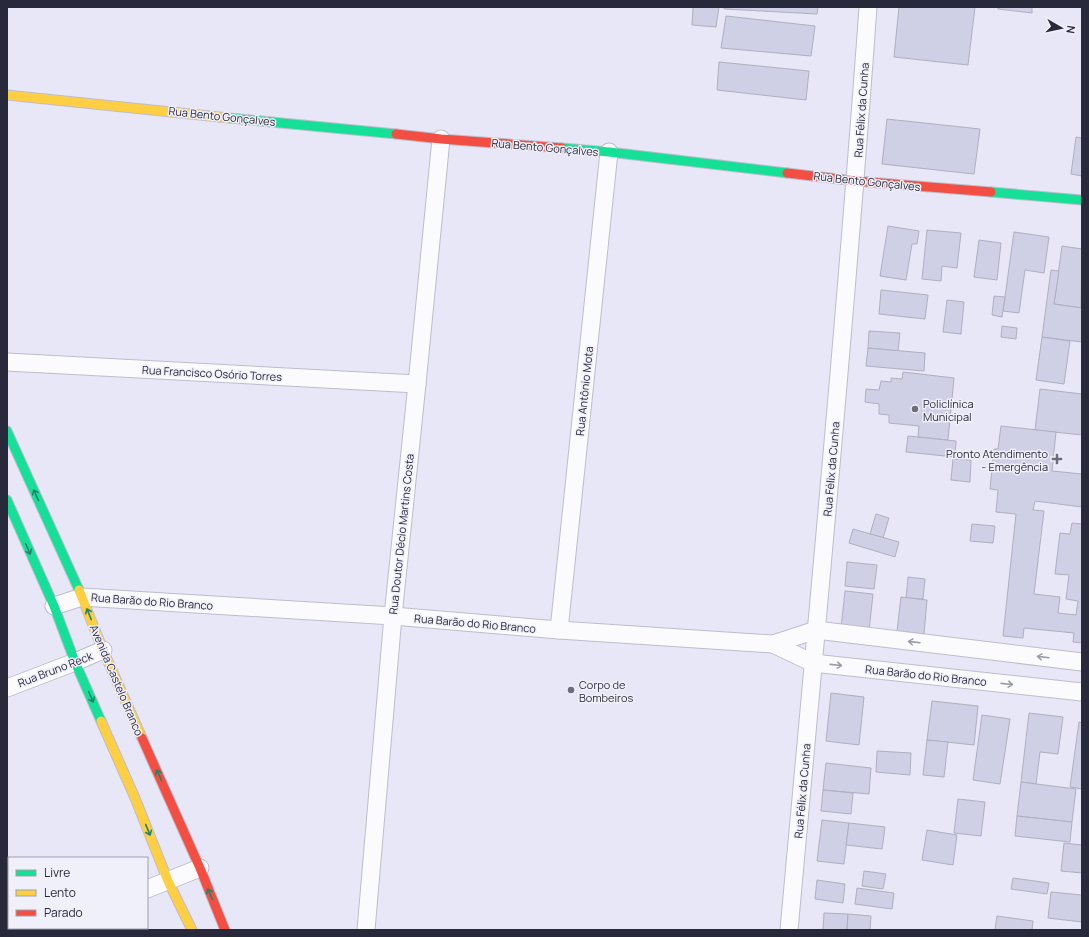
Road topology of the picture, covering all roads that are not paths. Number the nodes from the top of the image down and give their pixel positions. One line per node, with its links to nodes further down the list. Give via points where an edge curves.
1 (868, 7): 5 (street, Rua Félix da Cunha)
2 (7, 95): 3 (street, Rua Bento Gonçalves)
3 (441, 139): 4 (street, Rua Bento Gonçalves); 8 (street, Rua Doutor Décio Martins Costa)
4 (608, 152): 5 (street, Rua Bento Gonçalves); 14 (street, Rua Antônio Mota)
5 (856, 181): 6 (street, Rua Bento Gonçalves); 15 (street, Rua Félix da Cunha)
6 (1082, 200)
7 (7, 362): 8 (street, Rua Francisco Osório Torres)
8 (417, 384): 13 (street, Rua Doutor Décio Martins Costa)
9 (7, 431): 11 (street, Avenida Castelo Branco, one-way to 9)
10 (7, 500): 12 (street, one-way to 12)
11 (82, 597): 12 (street); 13 (street, Rua Barão do Rio Branco); 17 (street, Avenida Castelo Branco, one-way to 11)
12 (54, 606): 18 (street)
13 (393, 616): 14 (street, Rua Barão do Rio Branco); 28 (street, Rua Doutor Décio Martins Costa)
14 (559, 630): 16 (street, Rua Barão do Rio Branco)
15 (816, 630): 16 (street, Rua Barão do Rio Branco); 19 (street, Rua Barão do Rio Branco, one-way to 15); 20 (street, Rua Félix da Cunha)
16 (773, 644): 20 (street, Rua Barão do Rio Branco)
17 (103, 650): 18 (street, Rua Bruno Reck); 23 (street, Avenida Castelo Branco, one-way to 17)
18 (75, 662): 21 (street, Rua Bruno Reck); 24 (street, one-way to 24, via 135,798)
19 (1082, 662)
20 (813, 663): 22 (street, Rua Barão do Rio Branco, one-way to 22); 29 (street, Rua Félix da Cunha)
21 (7, 688)
22 (1082, 692)
23 (200, 868): 24 (street); 27 (street, Avenida Castelo Branco, one-way to 23)
24 (168, 881): 25 (street); 26 (street)
25 (148, 889)
26 (192, 930)
27 (225, 930)
28 (366, 930)
29 (789, 930)

